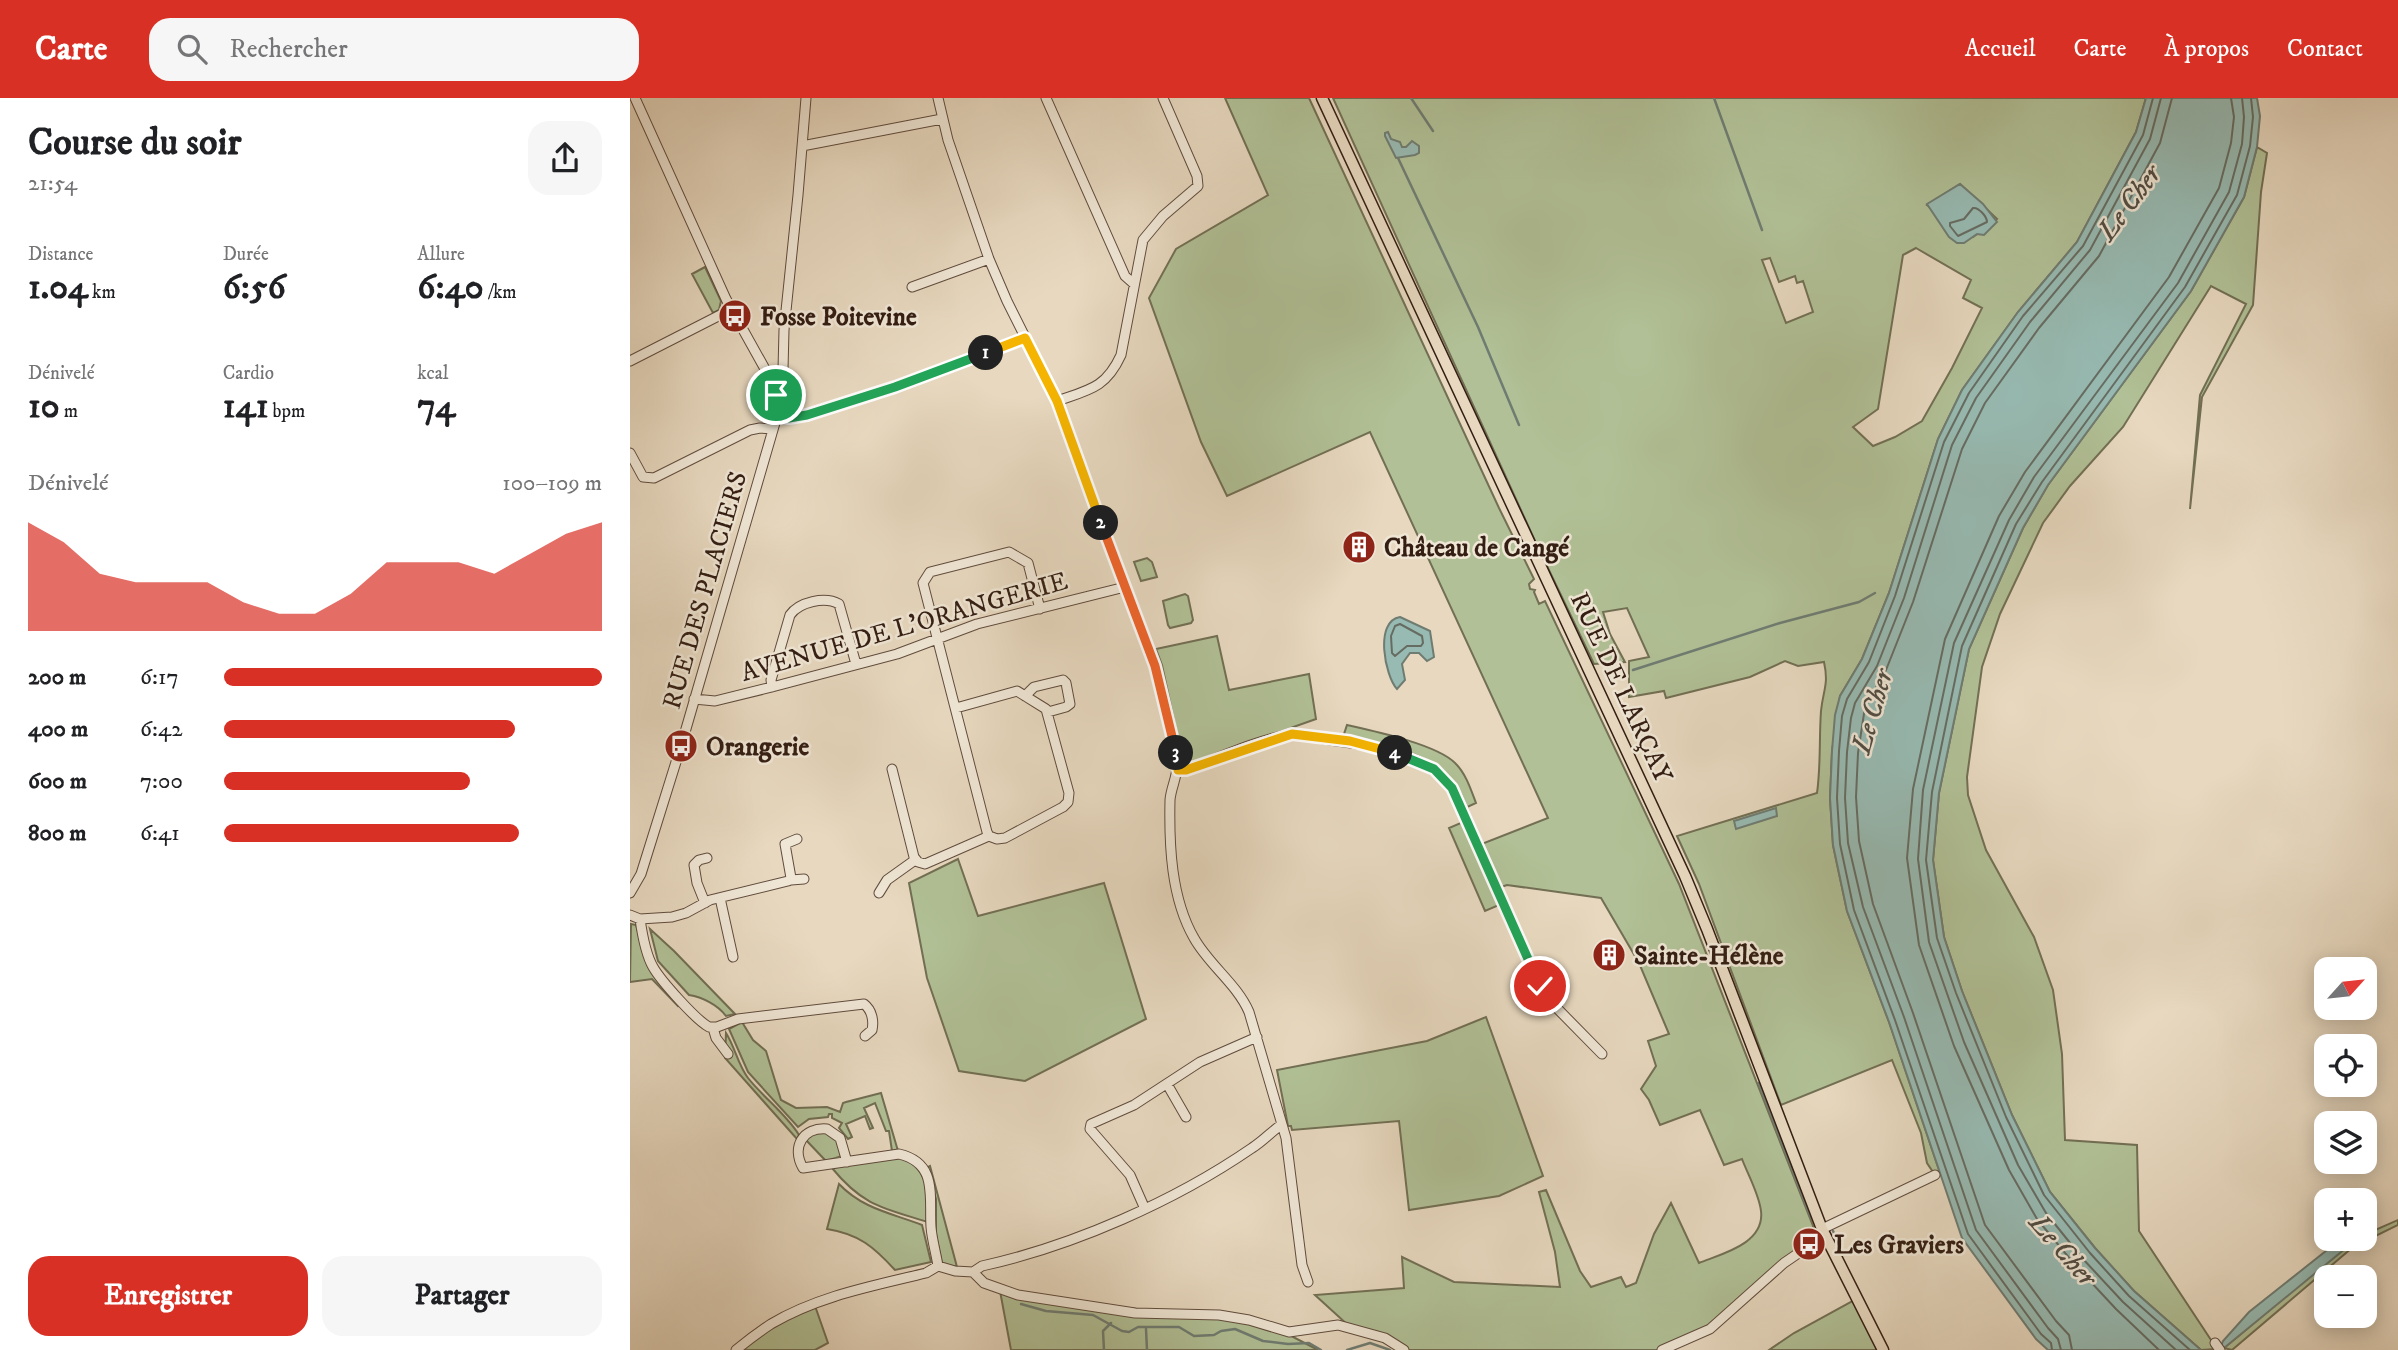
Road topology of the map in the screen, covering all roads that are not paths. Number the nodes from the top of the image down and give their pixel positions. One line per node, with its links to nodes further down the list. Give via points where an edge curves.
1 (635, 98): 12 (street)
2 (806, 98): 8 (street, RUE DES PLACIERS)
3 (938, 98): 7 (street)
4 (1046, 98): 10 (street, via 1125,276)
5 (1163, 98): 10 (street, via 1198,186 1148,232)
6 (1322, 98): 55 (main road, RUE DE LARÇAY, via 1685,876)
7 (942, 119): 8 (street); 9 (street)
8 (802, 146): 15 (street, RUE DES PLACIERS)
9 (989, 259): 11 (street); 13 (street)
10 (1134, 284): 16 (street, via 1114,371 1105,382)
11 (912, 287)
12 (732, 309): 14 (street); 15 (street, via 765,369)
13 (1025, 338): 16 (street); 17 (street, via 807,415)
14 (630, 361)
15 (781, 380): 17 (street, RUE DES PLACIERS, via 782,409)
16 (1057, 401): 20 (street)
17 (777, 416): 18 (street, RUE DES PLACIERS)
18 (773, 429): 19 (street, via 750,430 654,478 643,477); 26 (street, RUE DES PLACIERS)
19 (630, 453)
20 (1125, 587): 21 (street, AVENUE DE L'ORANGERIE); 30 (street, via 1155,666)
21 (1040, 608): 22 (street, AVENUE DE L'ORANGERIE); 22 (street, via 1028,563 1012,553 930,572 923,584)
22 (938, 639): 23 (street, AVENUE DE L'ORANGERIE); 27 (street)
23 (856, 664): 24 (street, AVENUE DE L'ORANGERIE); 24 (street, via 839,604 824,600 797,607 790,615)
24 (772, 687): 26 (street, AVENUE DE L'ORANGERIE, via 715,701)
25 (1025, 695): 27 (street, via 1017,691); 28 (street); 28 (street, via 1034,687 1065,681 1070,704)
26 (694, 699): 37 (street, RUE DES PLACIERS, via 641,874)
27 (956, 708): 31 (street)
28 (1048, 712): 31 (street, via 1068,802 1005,838)
29 (892, 769): 34 (street)
30 (1178, 770): 46 (street, via 1170,799 1172,858 1183,913 1208,961 1242,999); 48 (street, via 1300,734 1375,746 1434,769 1457,796 1543,994)
31 (988, 834): 34 (street, via 925,863)
32 (797, 839): 36 (street, via 785,844)
33 (707, 858): 40 (street, via 694,865)
34 (915, 860): 38 (street, via 887,880)
35 (804, 879): 36 (street)
36 (791, 880): 39 (street)
37 (630, 893)
38 (879, 893)
39 (720, 898): 40 (street); 43 (street)
40 (705, 903): 42 (street, via 679,915)
41 (630, 915): 42 (street)
42 (640, 919): 44 (street, via 654,970 703,1024)
43 (733, 957)
44 (713, 1028): 45 (street, via 738,1019 864,1004 873,1025); 47 (street)
45 (865, 1036)
46 (1257, 1037): 49 (street, via 1200,1062); 51 (street)
47 (728, 1054)
48 (1602, 1054)
49 (1167, 1084): 50 (street); 54 (street, via 1091,1124 1090,1129 1130,1175)
50 (1186, 1117)
51 (1281, 1125): 54 (street, via 1241,1156); 58 (street)
52 (847, 1162): 52 (street, via 803,1168 798,1151 802,1137 820,1128 834,1132 843,1143); 56 (street, via 899,1154 919,1163 932,1196 931,1226)
53 (1934, 1175): 55 (street)
54 (1144, 1209): 57 (street)
55 (1823, 1232): 61 (street, via 1710,1329); 62 (main road, RUE DE LARÇAY)
56 (938, 1266): 57 (street); 59 (street, via 814,1303 769,1325)
57 (972, 1272): 60 (street, via 984,1283 1018,1295 1135,1312 1229,1317 1289,1332 1338,1325 1385,1338)
58 (1308, 1282)
59 (736, 1350)
60 (1404, 1350)
61 (1662, 1350)
62 (1883, 1350)

